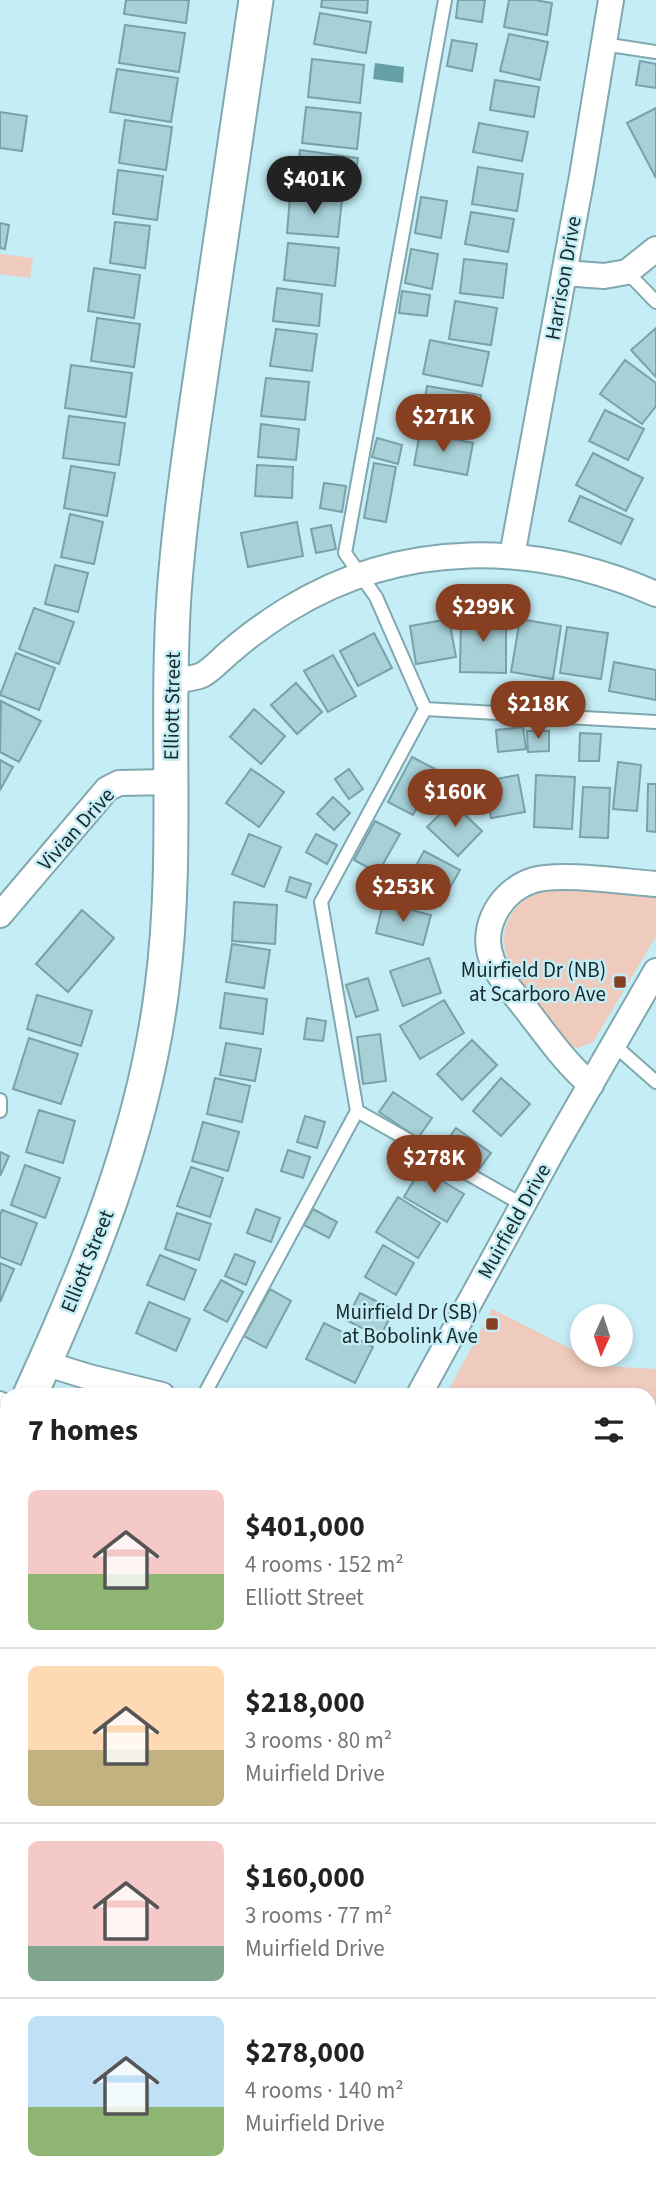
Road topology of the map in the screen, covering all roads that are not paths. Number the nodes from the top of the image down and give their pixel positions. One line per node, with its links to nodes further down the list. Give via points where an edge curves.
1 (256, 0): 13 (street, Elliott Street, via 183,500)
2 (445, 0): 11 (lane, via 345,553)
3 (611, 0): 4 (street, Harrison Drive)
4 (603, 44): 5 (lane); 8 (street, Harrison Drive)
5 (656, 52)
6 (656, 250): 7 (street)
7 (627, 272): 8 (street, via 604,276); 9 (lane)
8 (564, 273): 10 (street, Harrison Drive)
9 (656, 302)
10 (512, 556): 11 (street, via 409,561); 12 (street, via 601,572)
11 (361, 573): 13 (street, via 289,610 202,675); 14 (lane)
12 (656, 592)
13 (171, 681): 16 (street, Elliott Street)
14 (425, 709): 15 (lane); 25 (lane, via 321,902)
15 (656, 722)
16 (171, 782): 18 (street, Vivian Drive, via 118,783 107,789); 27 (street, Elliott Street, via 167,937 144,1095 117,1183)
17 (656, 884): 22 (street, via 536,880 505,897 490,926 492,960 502,978 573,1069)
18 (0, 915)
19 (656, 971): 20 (street, Muirfield Drive)
20 (613, 1044): 21 (lane); 22 (street, Muirfield Drive)
21 (656, 1082)
22 (591, 1085): 26 (street, Muirfield Drive)
23 (0, 1100): 24 (lane)
24 (0, 1111)
25 (356, 1111): 26 (lane); 30 (lane)
26 (523, 1205): 31 (street, Muirfield Drive)
27 (44, 1363): 28 (street, Elliott Street); 29 (street)
28 (33, 1388)
29 (134, 1388)
30 (208, 1388)
31 (423, 1388)

